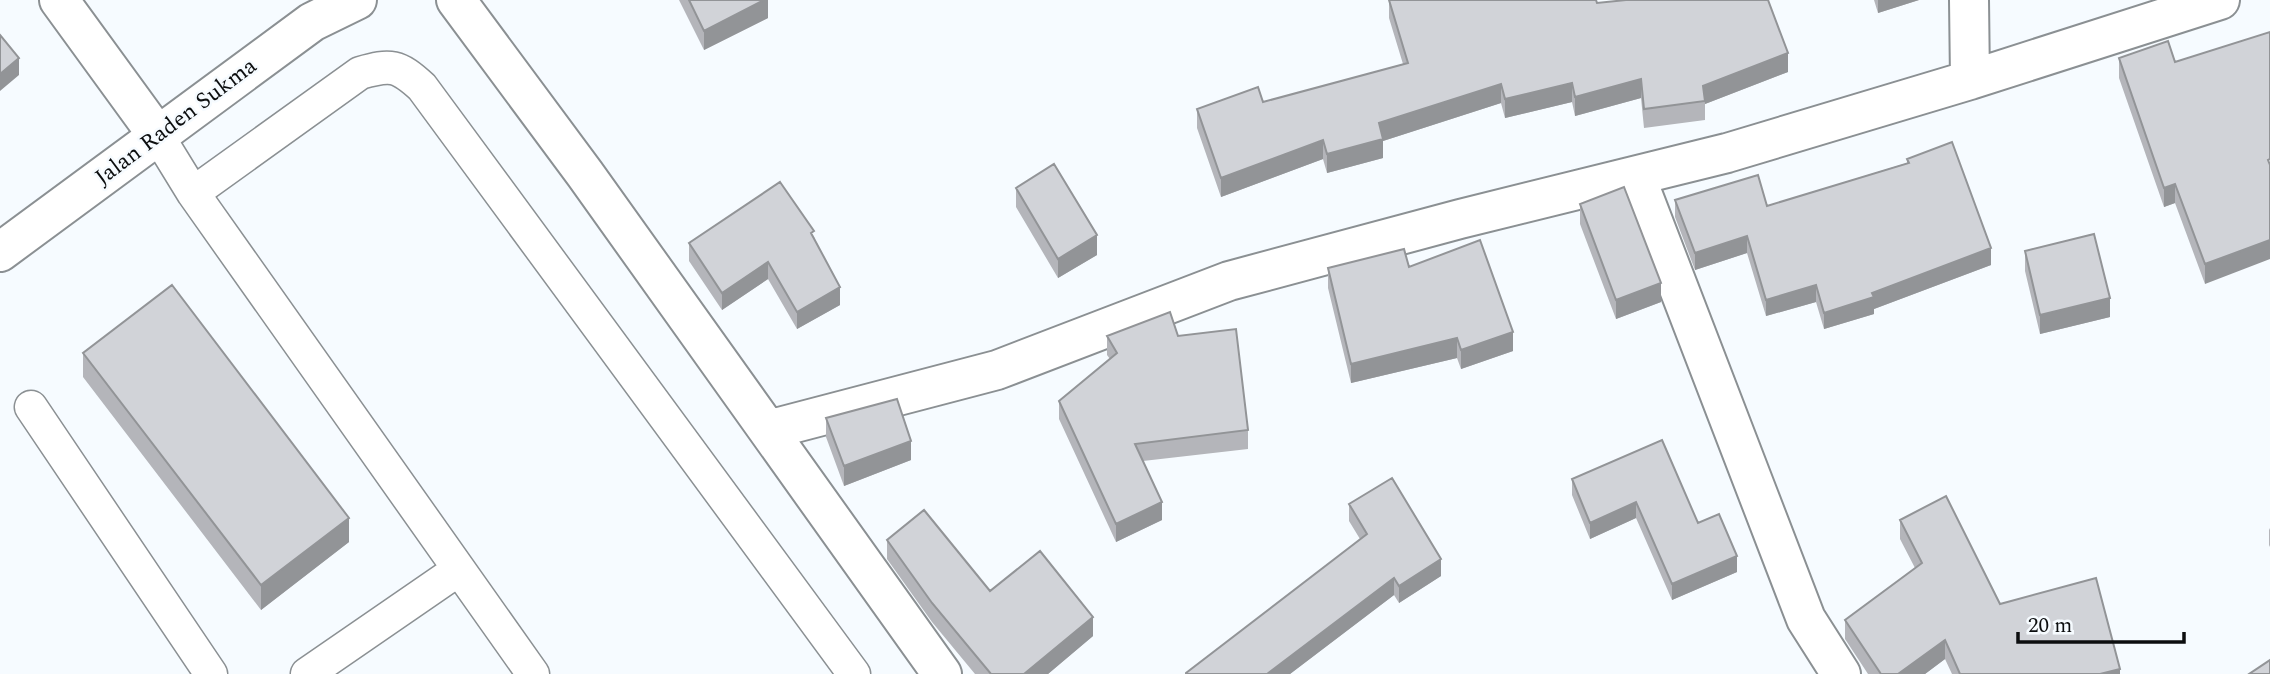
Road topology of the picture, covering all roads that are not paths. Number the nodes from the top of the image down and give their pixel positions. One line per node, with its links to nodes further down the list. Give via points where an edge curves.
1 (59, 0): 7 (street)
2 (356, 0): 7 (street, Jalan Raden Sukma, via 312,22)
3 (456, 0): 12 (street)
4 (1969, 0): 6 (street)
5 (2220, 0): 6 (street)
6 (1970, 80): 8 (street)
7 (158, 136): 9 (lane); 10 (street, Jalan Raden Sukma)
8 (1636, 177): 12 (street, via 1229,281 997,370); 19 (street, via 1806,619)
9 (194, 193): 13 (lane); 17 (lane, via 360,73 383,66 405,71 422,87)
10 (0, 252)
11 (31, 407): 14 (lane)
12 (768, 430): 18 (street)
13 (458, 570): 15 (lane); 16 (lane)
14 (211, 674)
15 (307, 674)
16 (533, 674)
17 (854, 674)
18 (942, 674)
19 (1841, 674)

